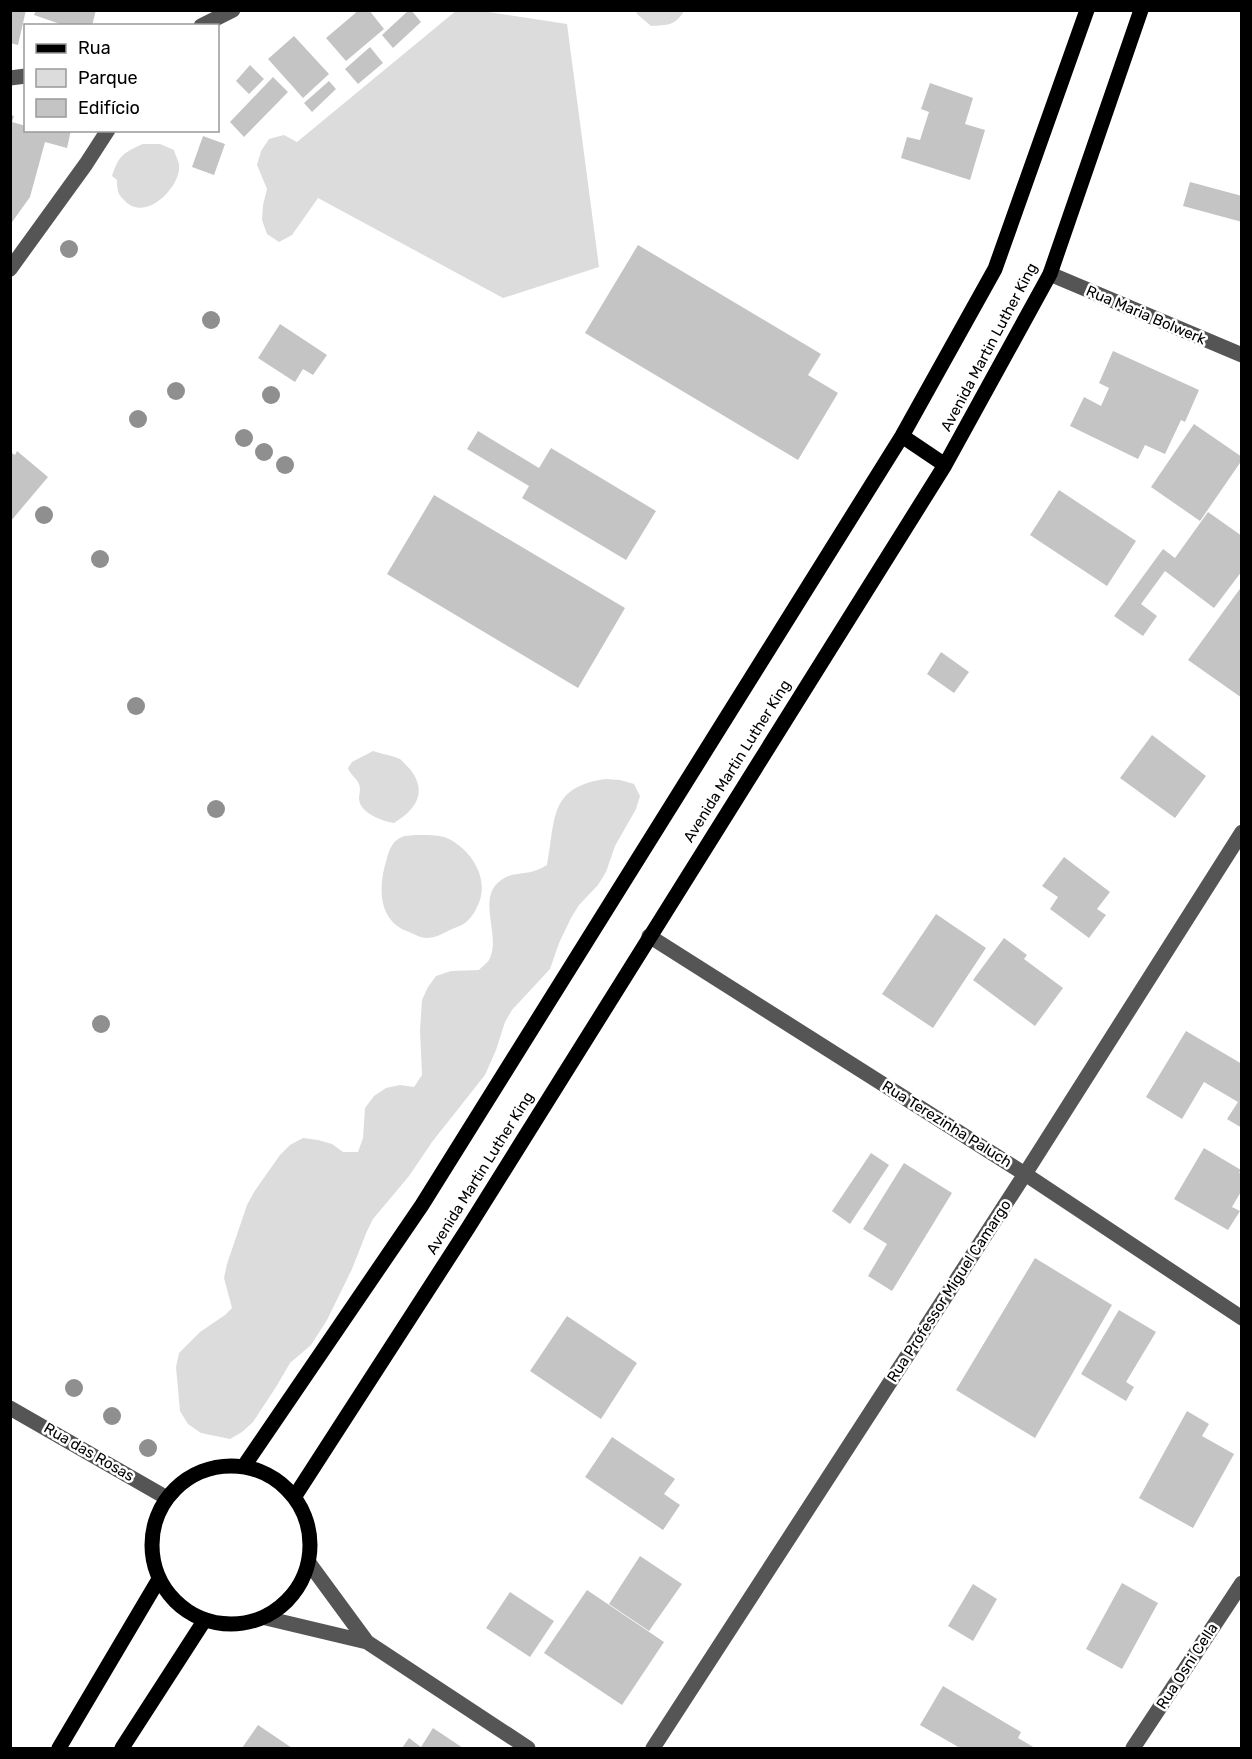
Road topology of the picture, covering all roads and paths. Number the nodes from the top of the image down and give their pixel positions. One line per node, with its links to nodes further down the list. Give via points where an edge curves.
1 (232, 10): 4 (street)
2 (1087, 10): 9 (main road, Avenida Martin Luther King, via 995,269)
3 (1141, 10): 7 (main road, Avenida Martin Luther King)
4 (205, 24)
5 (107, 132): 6 (street)
6 (10, 269)
7 (1050, 274): 8 (street, Rua Maria Bolwerk); 10 (main road, Avenida Martin Luther King)
8 (1242, 355)
9 (902, 436): 10 (main road); 16 (main road, Avenida Martin Luther King, via 422,1204)
10 (945, 465): 12 (main road, Avenida Martin Luther King)
11 (1242, 832): 13 (street, Rua Professor Miguel Camargo)
12 (649, 936): 13 (street, Rua Terezinha Paluch); 17 (main road, Avenida Martin Luther King, via 468,1228)
13 (1025, 1174): 14 (street, Rua Terezinha Paluch); 28 (street, Rua Professor Miguel Camargo)
14 (1242, 1318)
15 (10, 1408): 18 (street, Rua das Rosas)
16 (244, 1466): 17 (main road, via 272,1476); 18 (main road, via 215,1467 188,1478)
17 (295, 1496): 19 (main road, via 309,1528)
18 (167, 1498): 20 (main road, via 154,1523 152,1551)
19 (309, 1563): 22 (main road, via 294,1595); 24 (street)
20 (159, 1579): 23 (main road, via 170,1597); 25 (main road)
21 (1242, 1583): 29 (street, Rua Osni Cella)
22 (266, 1617): 23 (main road, via 235,1625); 24 (street)
23 (204, 1621): 26 (main road)
24 (367, 1642): 27 (street)
25 (59, 1749)
26 (122, 1749)
27 (528, 1749)
28 (653, 1749)
29 (1133, 1749)

